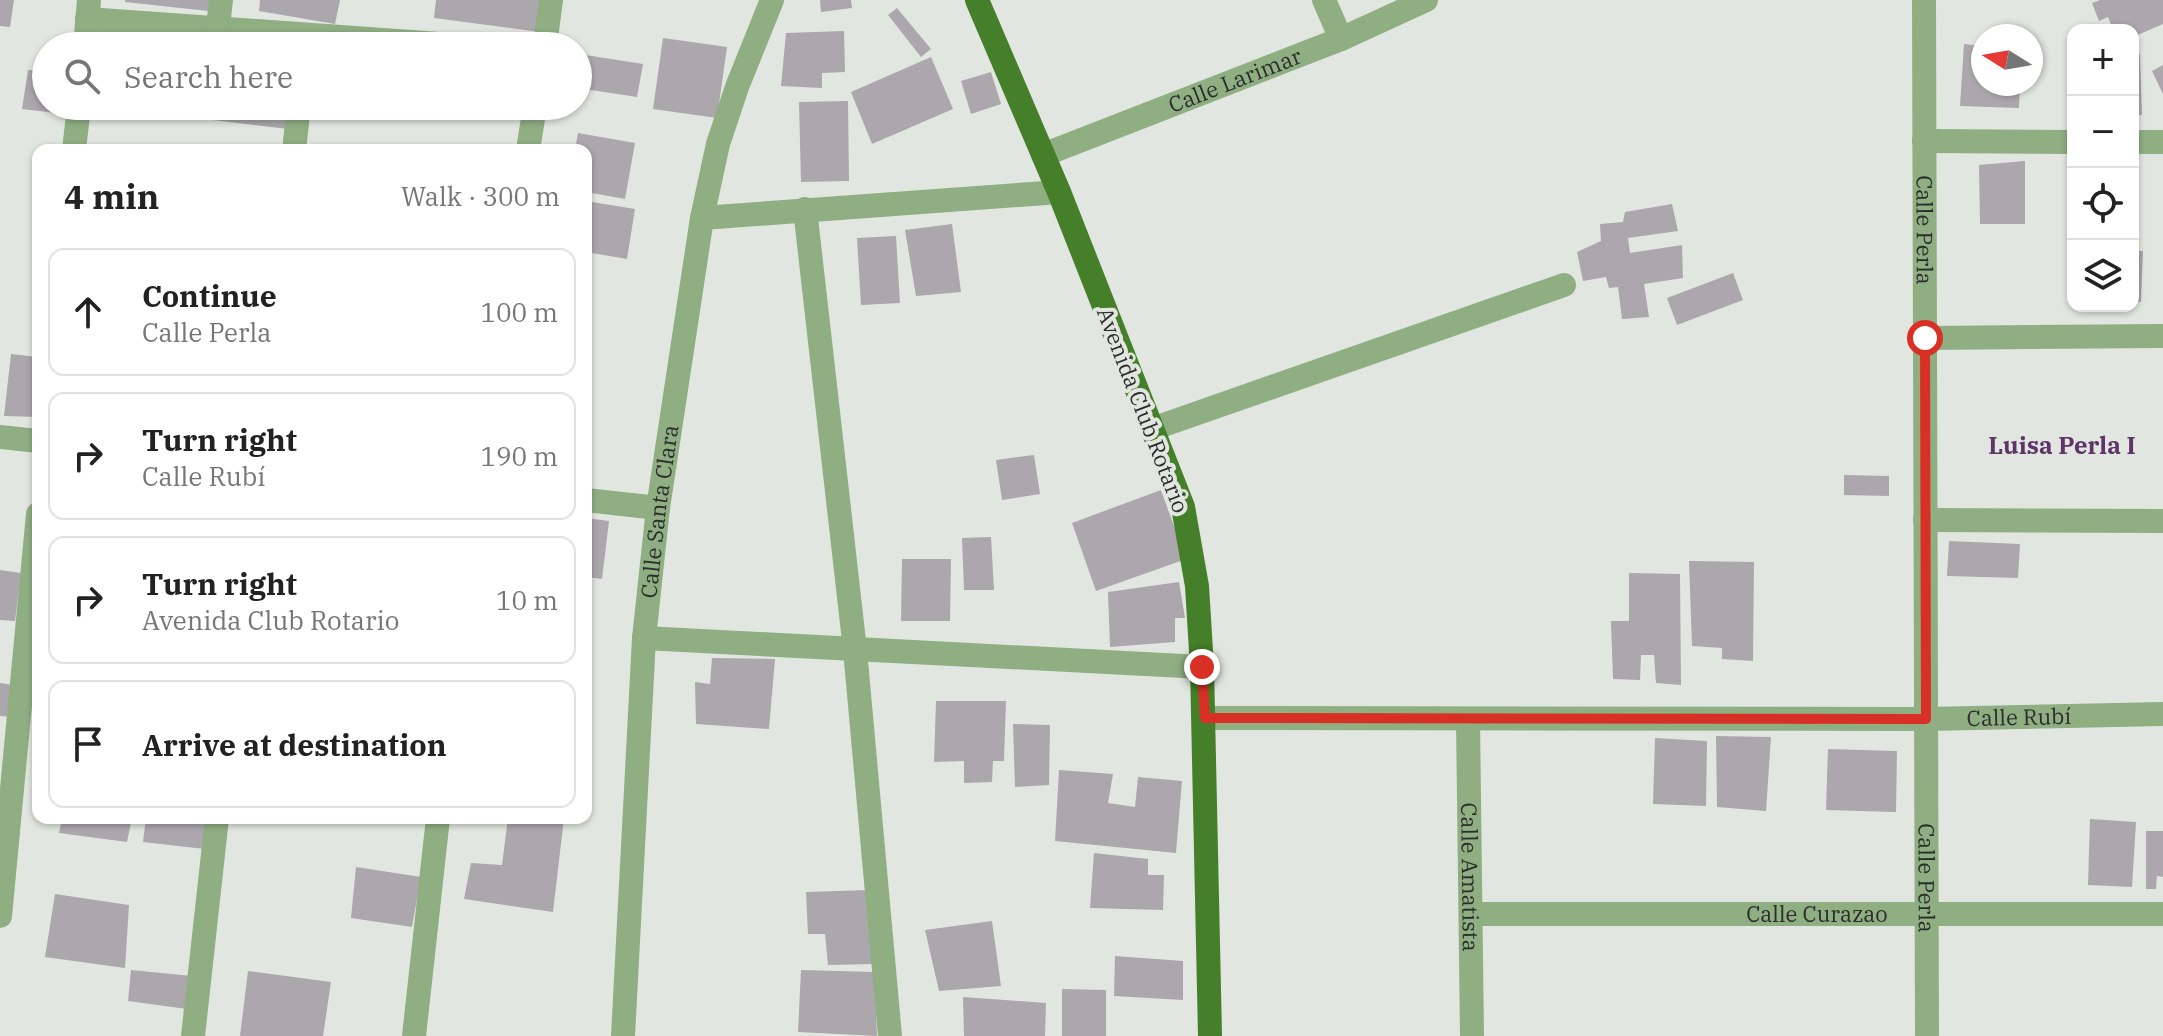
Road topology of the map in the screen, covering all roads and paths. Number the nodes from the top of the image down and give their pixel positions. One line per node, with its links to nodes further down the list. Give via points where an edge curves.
1 (221, 0): 9 (street)
2 (551, 0): 12 (street)
3 (772, 0): 27 (street, Calle Santa Clara, via 718,144)
4 (977, 0): 24 (main road, Avenida Club Rotario)
5 (1324, 0): 13 (street)
6 (1426, 0): 13 (street, Calle Larimar)
7 (1924, 0): 17 (street, Calle Perla)
8 (88, 10): 9 (street); 10 (street)
9 (218, 27): 11 (street)
10 (86, 32)
11 (252, 32)
12 (547, 32)
13 (1341, 39): 24 (street, Calle Larimar)
14 (77, 120): 21 (street)
15 (297, 120): 22 (street)
16 (533, 120): 23 (street)
17 (1924, 141): 18 (street); 30 (street, Calle Perla)
18 (2067, 142)
19 (2139, 142): 20 (street)
20 (2163, 142)
21 (75, 144)
22 (295, 144)
23 (529, 144)
24 (1043, 155): 25 (main road, Avenida Club Rotario)
25 (1059, 192): 26 (street); 31 (main road, Avenida Club Rotario)
26 (805, 209): 27 (street); 40 (street)
27 (702, 218): 35 (street, Calle Santa Clara)
28 (1564, 285): 31 (street)
29 (2163, 336): 30 (street)
30 (1925, 338): 36 (street, Calle Perla)
31 (1152, 429): 41 (main road, Avenida Club Rotario, via 1183,507 1197,586)
32 (0, 437): 33 (street)
33 (32, 440)
34 (592, 501): 35 (street)
35 (658, 508): 39 (street, Calle Santa Clara)
36 (1925, 520): 37 (street); 45 (street, Calle Perla)
37 (2163, 521)
38 (32, 577): 51 (street)
39 (644, 638): 40 (street); 54 (street, Calle Santa Clara)
40 (855, 650): 41 (street); 55 (street)
41 (1202, 667): 43 (main road, Avenida Club Rotario)
42 (2163, 714): 45 (street, Calle Rubí)
43 (1205, 718): 44 (street, Calle Rubí); 56 (main road, Avenida Club Rotario)
44 (1468, 719): 45 (street, Calle Rubí); 49 (street, Calle Amatista)
45 (1926, 719): 48 (street, Calle Perla)
46 (216, 824): 52 (street)
47 (437, 824): 53 (street)
48 (1926, 913): 49 (street, Calle Curazao); 50 (street, Calle Curazao); 58 (street, Calle Perla)
49 (1471, 914): 57 (street, Calle Amatista)
50 (2163, 914)
51 (0, 916)
52 (193, 1036)
53 (414, 1036)
54 (623, 1036)
55 (890, 1036)
56 (1210, 1036)
57 (1472, 1036)
58 (1927, 1036)

